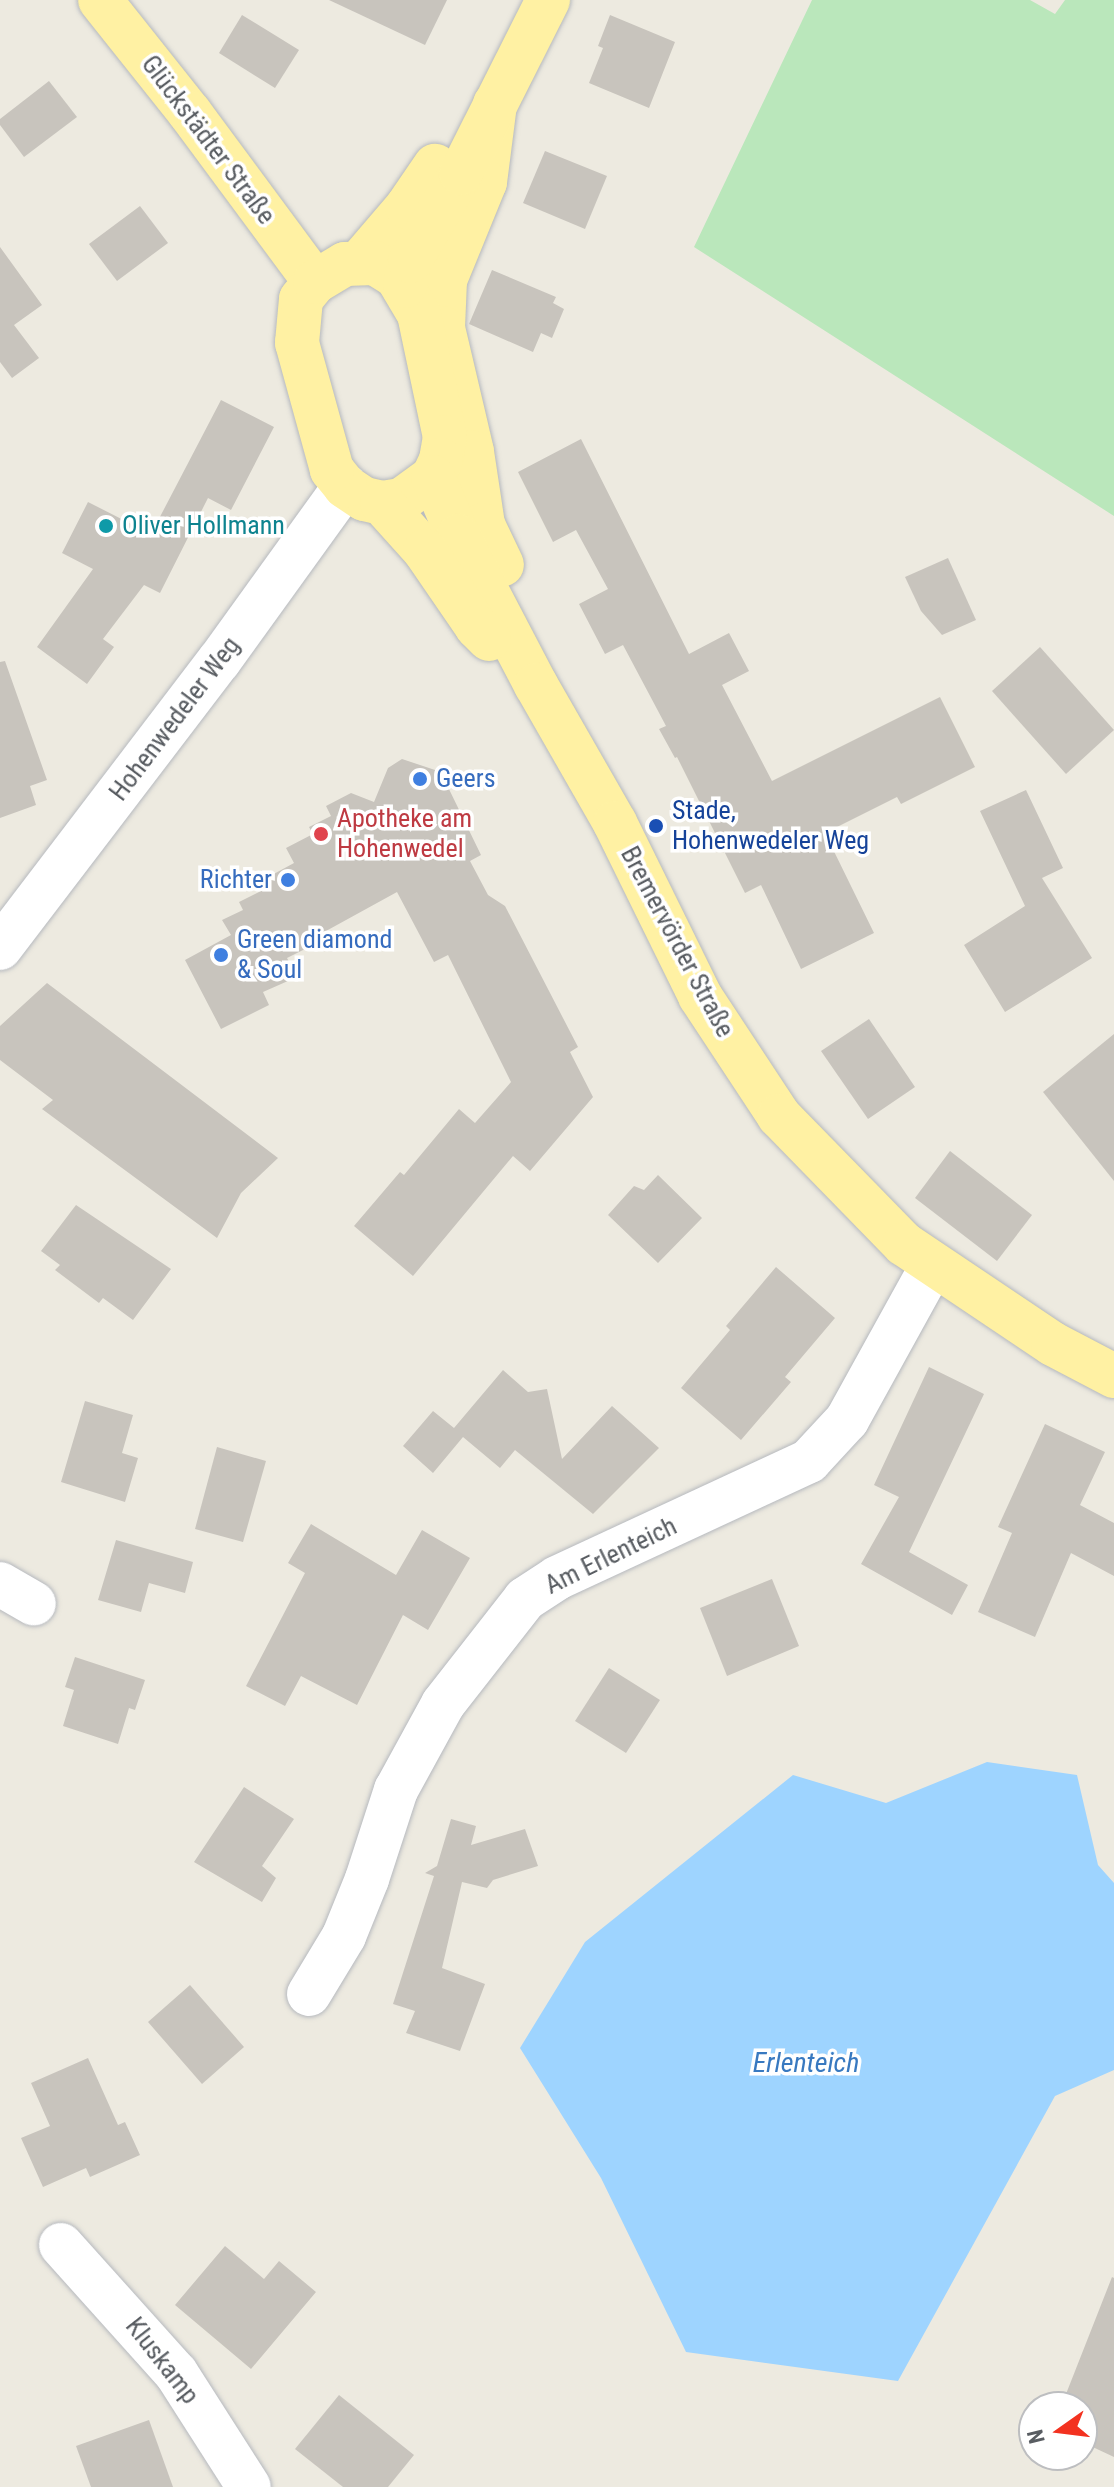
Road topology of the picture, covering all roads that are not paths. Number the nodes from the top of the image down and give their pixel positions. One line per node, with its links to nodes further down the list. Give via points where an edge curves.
1 (100, 0): 5 (main road, Glückstädter Straße)
2 (548, 0): 3 (main road)
3 (495, 104): 4 (main road, via 440,158); 6 (main road, via 410,261); 9 (main road, via 485,182 445,280 443,328 483,525 515,592)
4 (359, 263): 5 (main road, via 345,264); 6 (main road, via 375,263)
5 (315, 282): 8 (main road, Bremervörder Straße, via 301,299 297,343 332,470)
6 (405, 286): 7 (main road, via 419,314 443,417 441,460)
7 (433, 477): 8 (main road, via 401,500); 9 (main road, Bremervörder Straße)
8 (364, 495): 9 (main road, Bremervörder Straße, via 425,551 477,627); 10 (street, Hohenwedeler Weg, via 219,661)
9 (536, 685): 11 (main road, Bremervörder Straße, via 615,823 700,996 779,1116 904,1244)
10 (2, 941)
11 (933, 1264): 12 (main road, Bremervörder Straße, via 1053,1344); 13 (street, Am Erlenteich, via 847,1420 809,1461 557,1578 525,1599 443,1704 396,1790 344,1936)
12 (1114, 1376)
13 (309, 1994)
14 (61, 2245): 15 (street, Kluskamp, via 176,2373)
15 (249, 2487)

